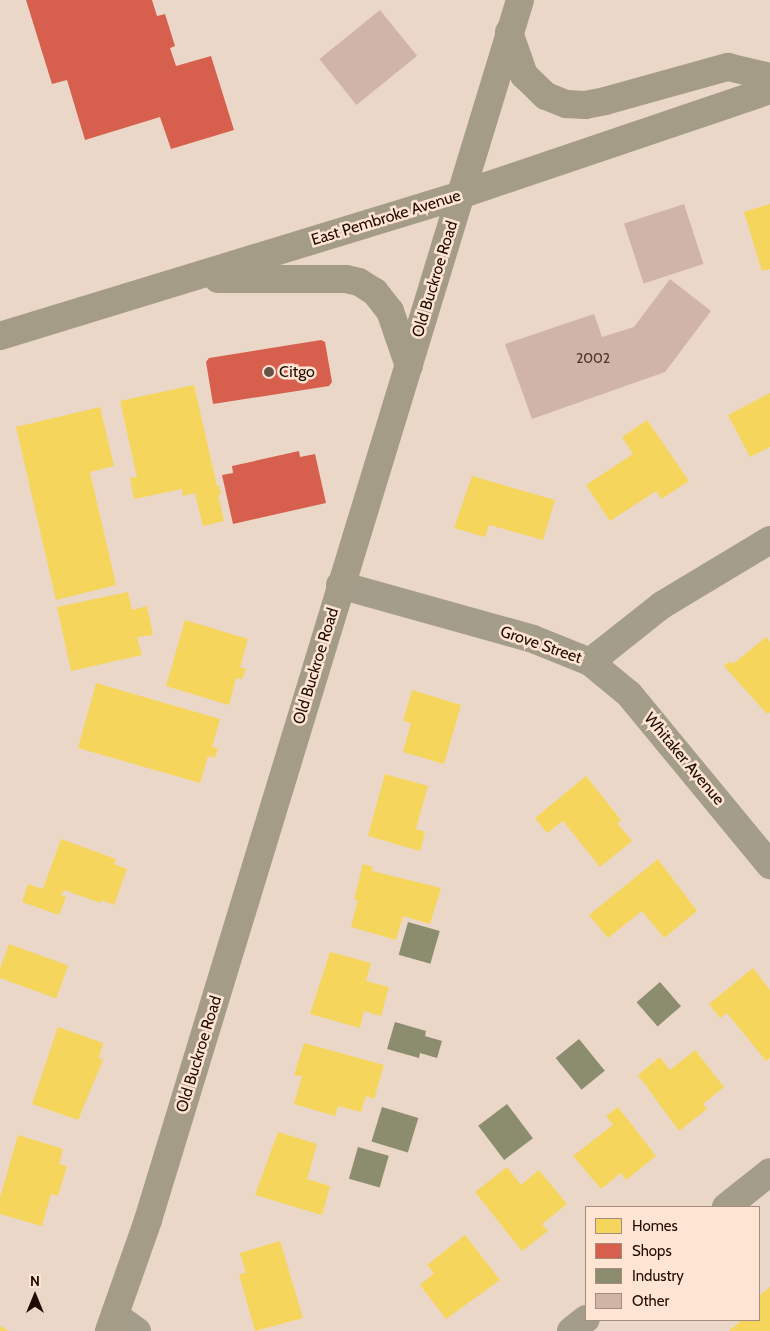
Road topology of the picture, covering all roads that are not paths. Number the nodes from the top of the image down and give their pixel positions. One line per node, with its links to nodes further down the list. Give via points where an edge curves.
1 (520, 0): 2 (street, Old Buckroe Road)
2 (509, 32): 3 (street, via 524,75 546,96 566,104 605,101 728,67); 5 (street, Old Buckroe Road)
3 (770, 77)
4 (770, 90): 5 (street, East Pembroke Avenue)
5 (460, 195): 6 (street, East Pembroke Avenue); 8 (street, Old Buckroe Road)
6 (190, 278): 7 (street, East Pembroke Avenue); 8 (street, via 346,278 359,282 375,292 390,311)
7 (0, 336)
8 (409, 366): 10 (street, Old Buckroe Road)
9 (770, 540): 11 (street, Grove Street, via 662,605)
10 (340, 585): 11 (street, Grove Street, via 533,639); 16 (street, Old Buckroe Road)
11 (590, 662): 12 (street, Whitaker Avenue, via 629,694)
12 (770, 865)
13 (770, 1172): 14 (street)
14 (727, 1206)
15 (585, 1319): 17 (street)
16 (121, 1326)
17 (571, 1331)

